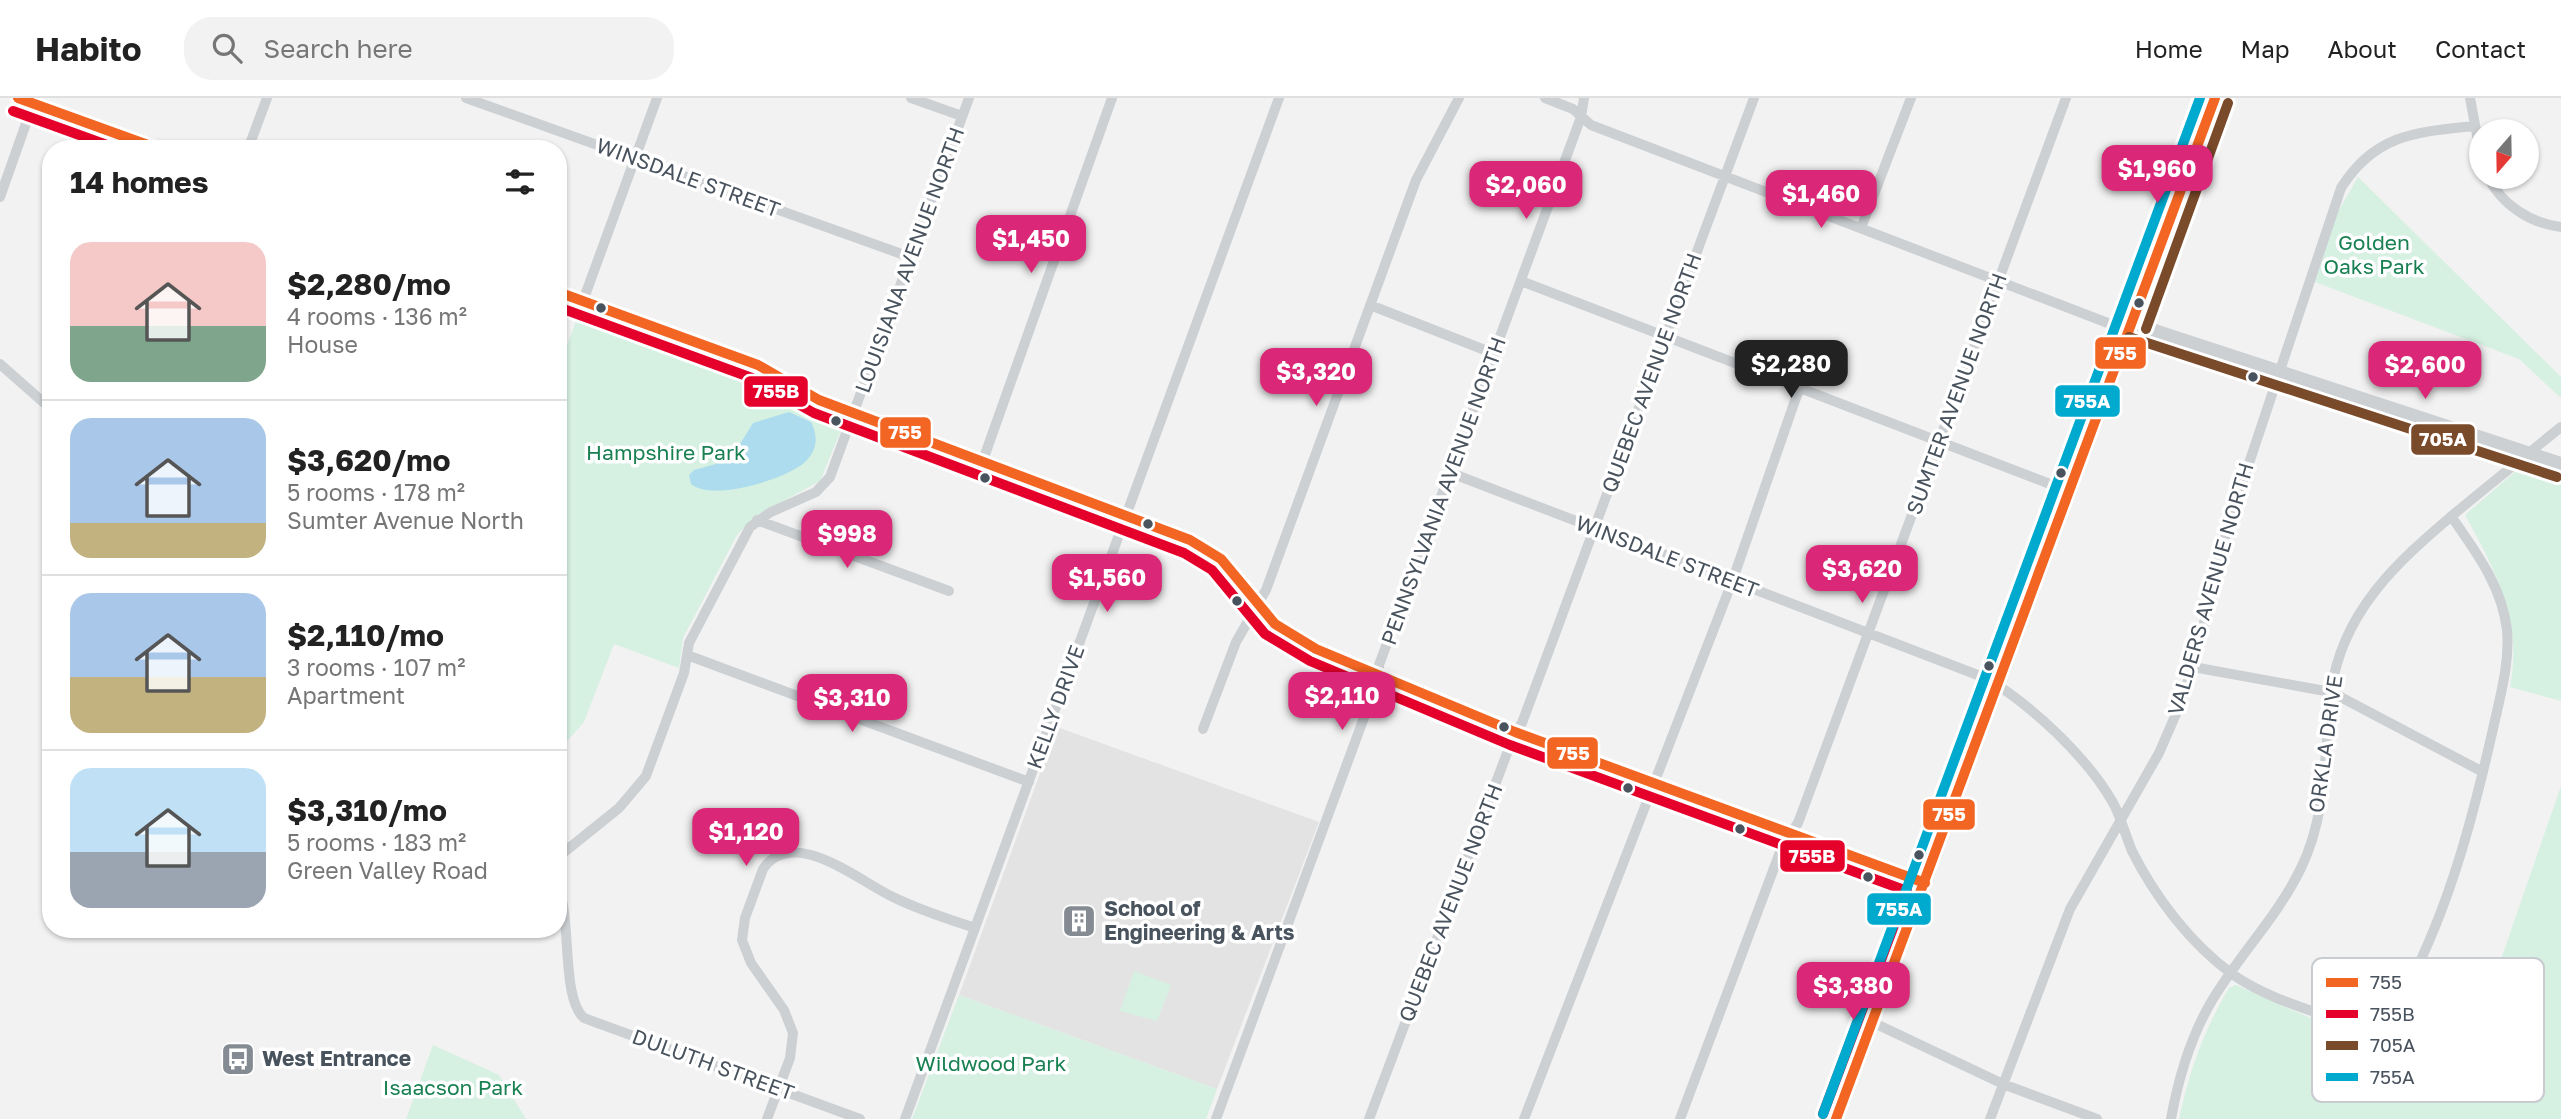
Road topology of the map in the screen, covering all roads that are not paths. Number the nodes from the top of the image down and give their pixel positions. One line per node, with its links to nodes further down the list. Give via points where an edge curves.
1 (267, 98): 22 (street)
2 (466, 98): 23 (street, WINSDALE STREET)
3 (657, 98): 23 (street)
4 (911, 98): 17 (street)
5 (969, 98): 17 (street, LOUISIANA AVENUE NORTH)
6 (1112, 98): 47 (street)
7 (1279, 98): 52 (street, KELLY DRIVE)
8 (1459, 98): 34 (street, via 1416,180)
9 (1545, 98): 18 (street)
10 (1584, 98): 18 (street, PENNSYLVANIA AVENUE NORTH)
11 (1754, 98): 24 (street, QUEBEC AVENUE NORTH)
12 (1911, 98): 28 (street)
13 (2066, 98): 31 (street, SUMTER AVENUE NORTH)
14 (2215, 98): 35 (main road)
15 (2470, 98): 19 (street)
16 (29, 100): 21 (street); 26 (street)
17 (962, 116): 29 (street, LOUISIANA AVENUE NORTH)
18 (1581, 117): 24 (street, via 1591,125); 30 (street, PENNSYLVANIA AVENUE NORTH)
19 (2473, 119)
20 (2469, 126): 40 (street, VALDERS AVENUE NORTH, via 2403,136 2352,170 2333,207)
21 (136, 140)
22 (251, 140)
23 (635, 159): 29 (street, WINSDALE STREET); 33 (street)
24 (1725, 177): 28 (street); 37 (street, QUEBEC AVENUE NORTH)
25 (2496, 189): 27 (street, via 2532,220)
26 (0, 197)
27 (2561, 227)
28 (1861, 228): 31 (street)
29 (910, 257): 43 (street, LOUISIANA AVENUE NORTH)
30 (1521, 281): 37 (street); 38 (street, PENNSYLVANIA AVENUE NORTH)
31 (1998, 281): 36 (street); 45 (street, SUMTER AVENUE NORTH)
32 (567, 295): 33 (street)
33 (583, 301): 43 (street, via 758,365 819,400)
34 (1370, 305): 38 (street); 57 (street)
35 (2133, 324): 40 (street); 50 (main road)
36 (2113, 325)
37 (1666, 336): 41 (street); 54 (street, QUEBEC AVENUE NORTH)
38 (1495, 355): 49 (street, PENNSYLVANIA AVENUE NORTH)
39 (0, 364): 42 (street)
40 (2278, 370): 46 (street); 60 (street, VALDERS AVENUE NORTH, via 2222,546)
41 (1800, 386): 45 (street); 55 (street)
42 (42, 401)
43 (854, 413): 47 (street); 53 (street, LOUISIANA AVENUE NORTH, via 824,486)
44 (2561, 428): 46 (street, ORKLA DRIVE)
45 (1939, 442): 50 (street); 58 (street, SUMTER AVENUE NORTH)
46 (2527, 453): 48 (street); 51 (street, ORKLA DRIVE)
47 (982, 463): 52 (street)
48 (2561, 464)
49 (1451, 472): 54 (street, WINSDALE STREET); 61 (street, PENNSYLVANIA AVENUE NORTH)
50 (2071, 492): 62 (main road)
51 (2452, 516): 63 (street, ORKLA DRIVE, via 2415,546 2374,590 2342,647); 66 (street, via 2492,578 2507,628 2504,677)
52 (1126, 517): 57 (street, via 1207,548); 67 (street, KELLY DRIVE)
53 (757, 520): 56 (street); 59 (street, LOUISIANA AVENUE NORTH, via 743,538)
54 (1594, 528): 55 (street, WINSDALE STREET); 65 (street, QUEBEC AVENUE NORTH)
55 (1732, 582): 58 (street, WINSDALE STREET); 68 (street)
56 (949, 591)
57 (1258, 603): 61 (street, via 1287,634); 64 (street, via 1236,642)
58 (1868, 635): 62 (street, WINSDALE STREET); 70 (street, SUMTER AVENUE NORTH)
59 (687, 655): 67 (street); 71 (street, LOUISIANA AVENUE NORTH, via 646,776 625,802)
60 (2193, 667): 63 (street); 69 (street, VALDERS AVENUE NORTH, via 2159,753)
61 (1379, 677): 65 (street); 84 (street, PENNSYLVANIA AVENUE NORTH)
62 (1998, 686): 69 (street, WINSDALE STREET, via 2037,714 2079,759 2113,802); 72 (main road)
63 (2331, 692): 66 (street); 76 (street, ORKLA DRIVE, via 2322,794 2302,866 2284,900)
64 (1203, 729)
65 (1515, 732): 68 (street); 85 (street, QUEBEC AVENUE NORTH)
66 (2483, 772): 75 (street, WINSDALE STREET, via 2443,910)
67 (1029, 782): 73 (street, KELLY DRIVE)
68 (1653, 782): 70 (street); 86 (street)
69 (2120, 821): 76 (street, WINSDALE STREET, via 2161,900); 79 (street, VALDERS AVENUE NORTH, via 2070,909)
70 (1791, 833): 72 (street); 87 (street, SUMTER AVENUE NORTH)
71 (567, 850)
72 (1924, 883): 78 (main road)
73 (975, 929): 80 (street, via 911,906 843,868 797,851 776,854 769,860 745,918 742,940 790,1021 793,1046); 83 (street, KELLY DRIVE)
74 (567, 934): 80 (street, DULUTH STREET, via 573,1004 584,1018)
75 (2422, 958)
76 (2231, 973): 77 (street, WINSDALE STREET); 91 (street, ORKLA DRIVE, via 2197,1031)
77 (2312, 1010)
78 (1872, 1022): 79 (street); 88 (main road)
79 (2003, 1084): 89 (street, VALDERS AVENUE NORTH); 90 (street)
80 (779, 1089): 81 (street); 82 (street, DULUTH STREET)
81 (767, 1119)
82 (860, 1119)
83 (905, 1119)
84 (1216, 1119)
85 (1369, 1119)
86 (1524, 1119)
87 (1679, 1119)
88 (1836, 1119)
89 (1990, 1119)
90 (2097, 1119)
91 (2171, 1119)

